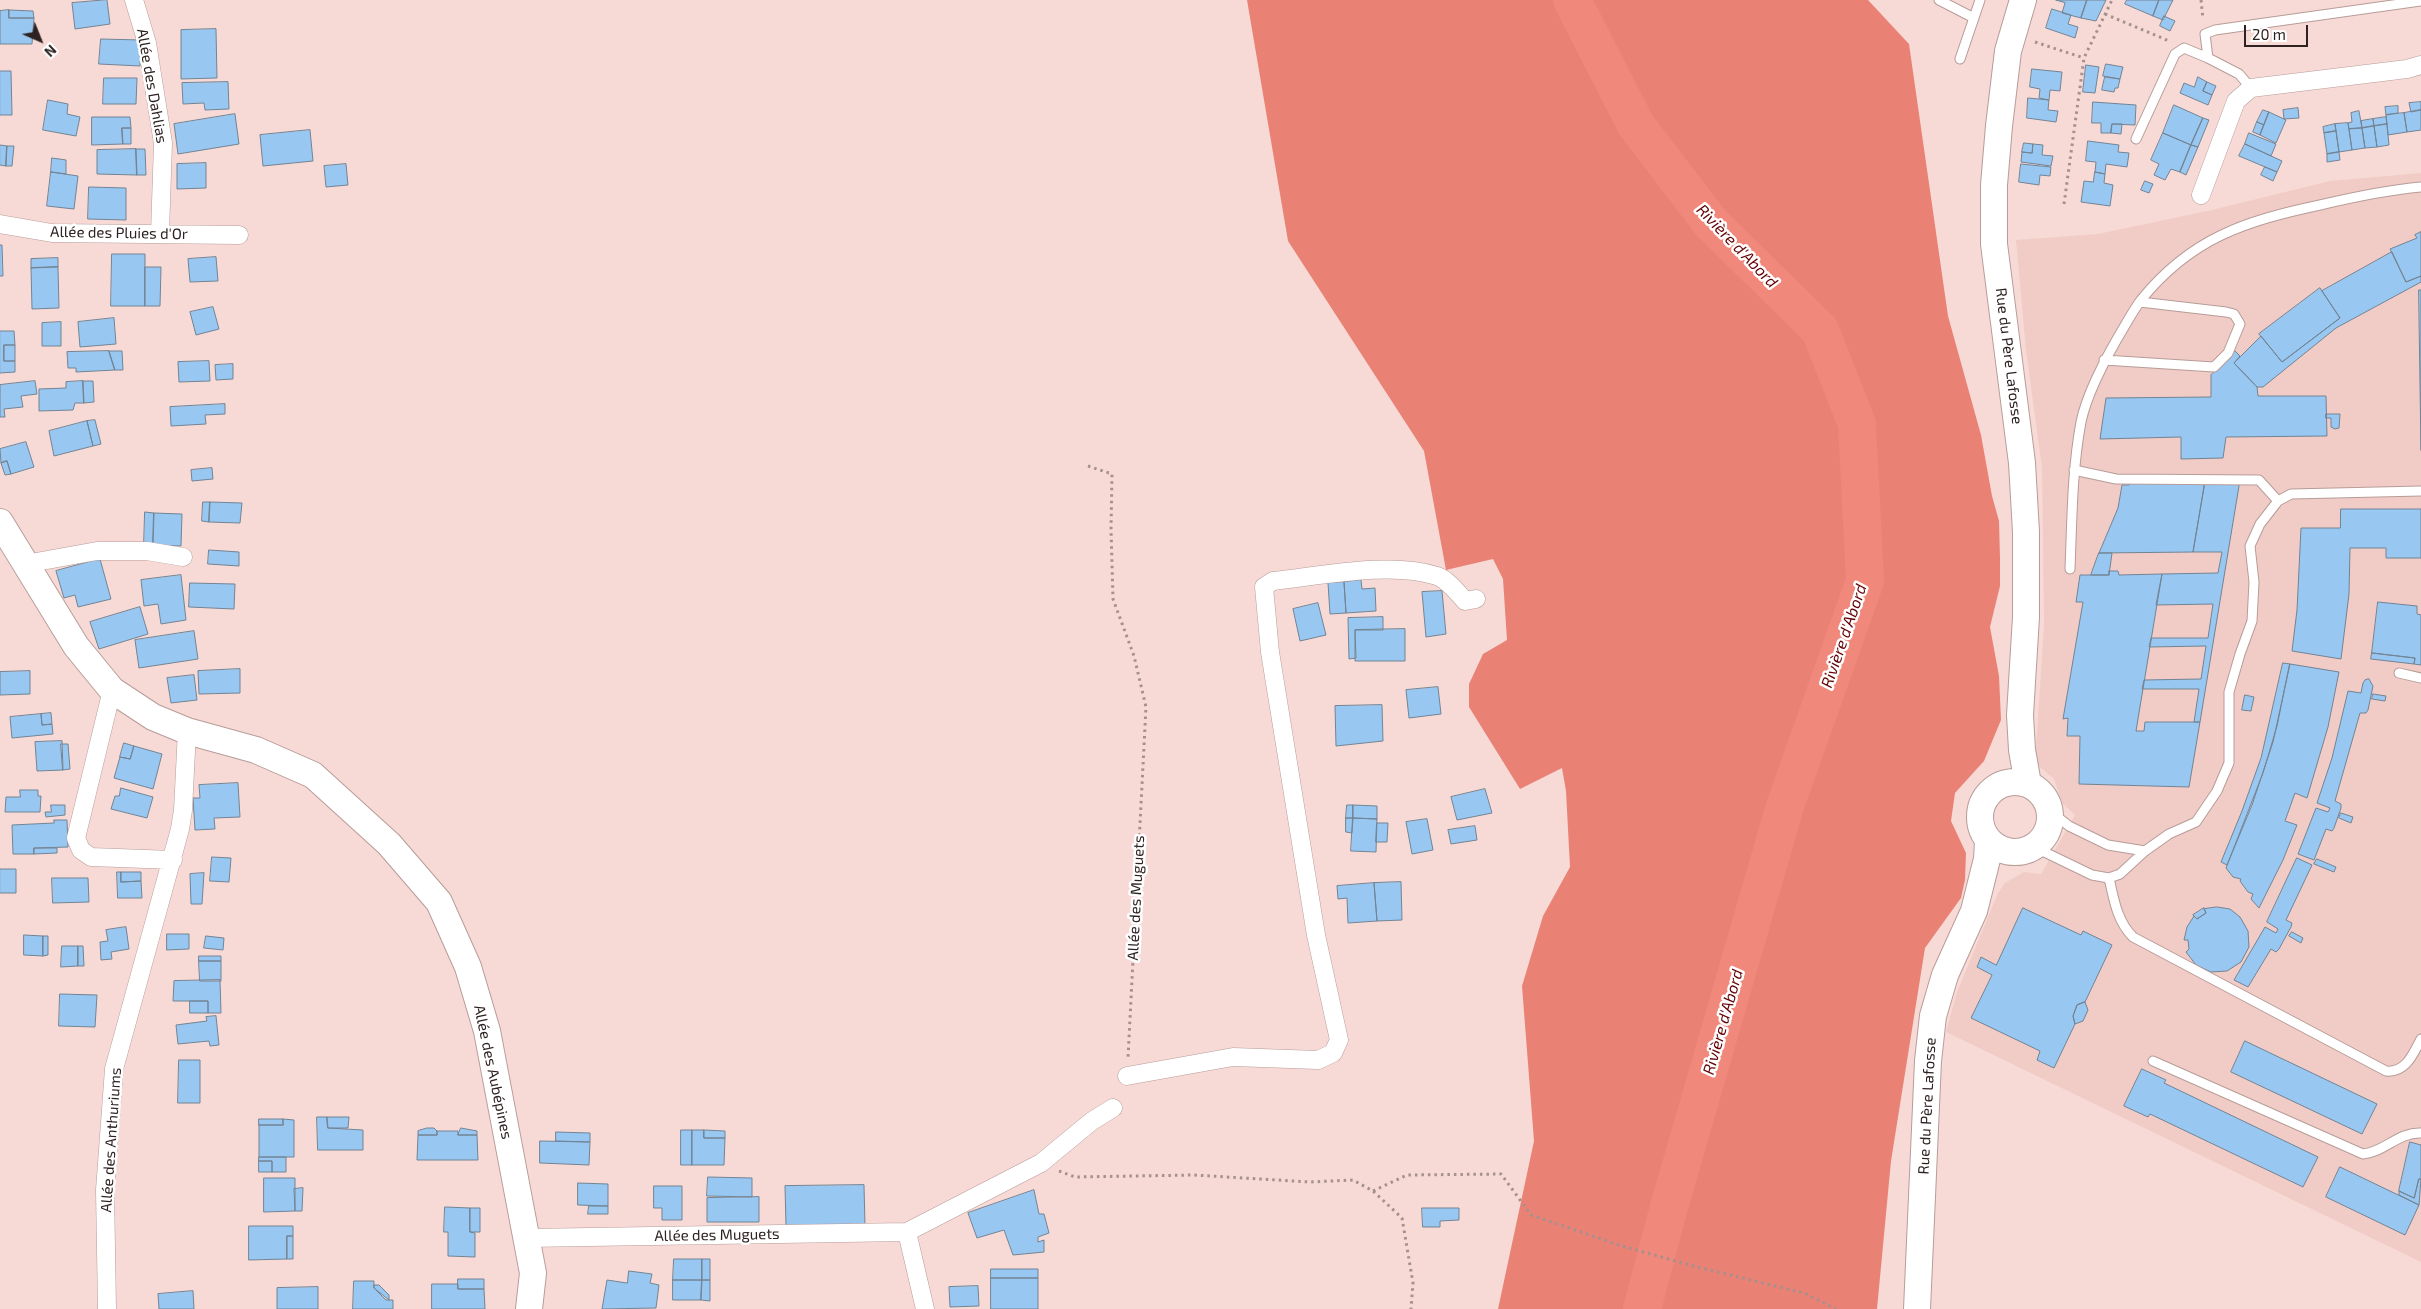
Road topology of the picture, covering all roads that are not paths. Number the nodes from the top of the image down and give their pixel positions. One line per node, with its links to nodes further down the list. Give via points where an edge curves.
1 (134, 0): 15 (street, Allée des Dahlias, via 147,43 163,143)
2 (1939, 0): 6 (lane)
3 (1980, 0): 6 (lane)
4 (2023, 0): 30 (street, Rue du Père Lafosse, via 2008,52 1994,185 1994,234 2022,463 2026,532 2026,617)
5 (2421, 1): 7 (lane, via 2215,30 2205,34)
6 (1974, 18): 8 (lane)
7 (2208, 58): 10 (lane, via 2239,74); 11 (lane, via 2184,48 2175,54)
8 (1960, 59)
9 (2421, 65): 10 (street)
10 (2251, 88): 13 (street, via 2236,101)
11 (2136, 139)
12 (2421, 188): 17 (lane, via 2389,190 2290,211 2231,229 2192,251 2161,277)
13 (2201, 195)
14 (0, 224): 15 (street, Allée des Pluies d'Or, via 52,233)
15 (160, 233): 16 (street, Allée des Pluies d'Or)
16 (239, 235)
17 (2140, 302): 18 (lane); 18 (lane, via 2226,312 2234,314 2240,324 2228,353 2214,367)
18 (2104, 360): 19 (lane, via 2081,420)
19 (2074, 470): 21 (lane, via 2116,479 2260,480); 25 (lane)
20 (2421, 491): 21 (lane, via 2309,492 2291,494)
21 (2278, 501): 37 (lane, via 2260,524 2250,546 2254,582 2252,621 2229,692 2229,763 2217,790 2196,822 2169,834)
22 (0, 522): 24 (street, Allée des Aubépines)
23 (183, 557): 24 (street, via 147,551 97,551)
24 (26, 564): 29 (street, Allée des Aubépines, via 76,646)
25 (2070, 569)
26 (1476, 599): 43 (street, via 1465,601 1438,576 1399,569 1273,581 1264,586 1270,652 1314,926 1339,1040 1333,1053 1318,1060 1233,1057)
27 (2399, 674): 28 (lane)
28 (2421, 678)
29 (112, 690): 31 (street, Allée des Aubépines, via 153,717); 38 (street, via 76,838 81,850 91,857)
30 (2020, 715): 32 (street, Rue du Père Lafosse); 33 (street, Rue du Père Lafosse)
31 (187, 731): 38 (street, Allée des Anthuriums, via 183,810); 47 (street, Allée des Aubépines, via 256,750 313,775 389,844 439,902 468,967 487,1031)
32 (2028, 784): 33 (street, via 2008,782); 34 (street, via 2038,790)
33 (1998, 785): 35 (street, via 1980,810 1982,832)
34 (2050, 811): 36 (street, via 2044,837); 37 (lane, via 2068,826 2108,845)
35 (1988, 841): 36 (street, via 2005,852); 40 (street, Rue du Père Lafosse, via 1987,859)
36 (2025, 850): 39 (lane, via 2092,875); 40 (street, Rue du Père Lafosse)
37 (2144, 851): 39 (lane, via 2120,874)
38 (173, 860): 48 (street, Allée des Anthuriums, via 114,1069 105,1190)
39 (2109, 878): 41 (lane, via 2118,917 2133,936 2386,1071 2394,1072 2403,1067)
40 (1974, 911): 51 (street, Rue du Père Lafosse, via 1945,975 1933,1016 1928,1061)
41 (2421, 1039)
42 (2153, 1061): 45 (lane, via 2363,1154 2378,1150 2403,1135)
43 (1127, 1076)
44 (1113, 1108): 46 (street, Allée des Muguets, via 1040,1163)
45 (2421, 1133)
46 (907, 1232): 47 (street, Allée des Muguets); 50 (street)
47 (526, 1238): 49 (street, Allée des Aubépines, via 533,1272)
48 (107, 1309)
49 (529, 1309)
50 (926, 1309)
51 (1917, 1309)

